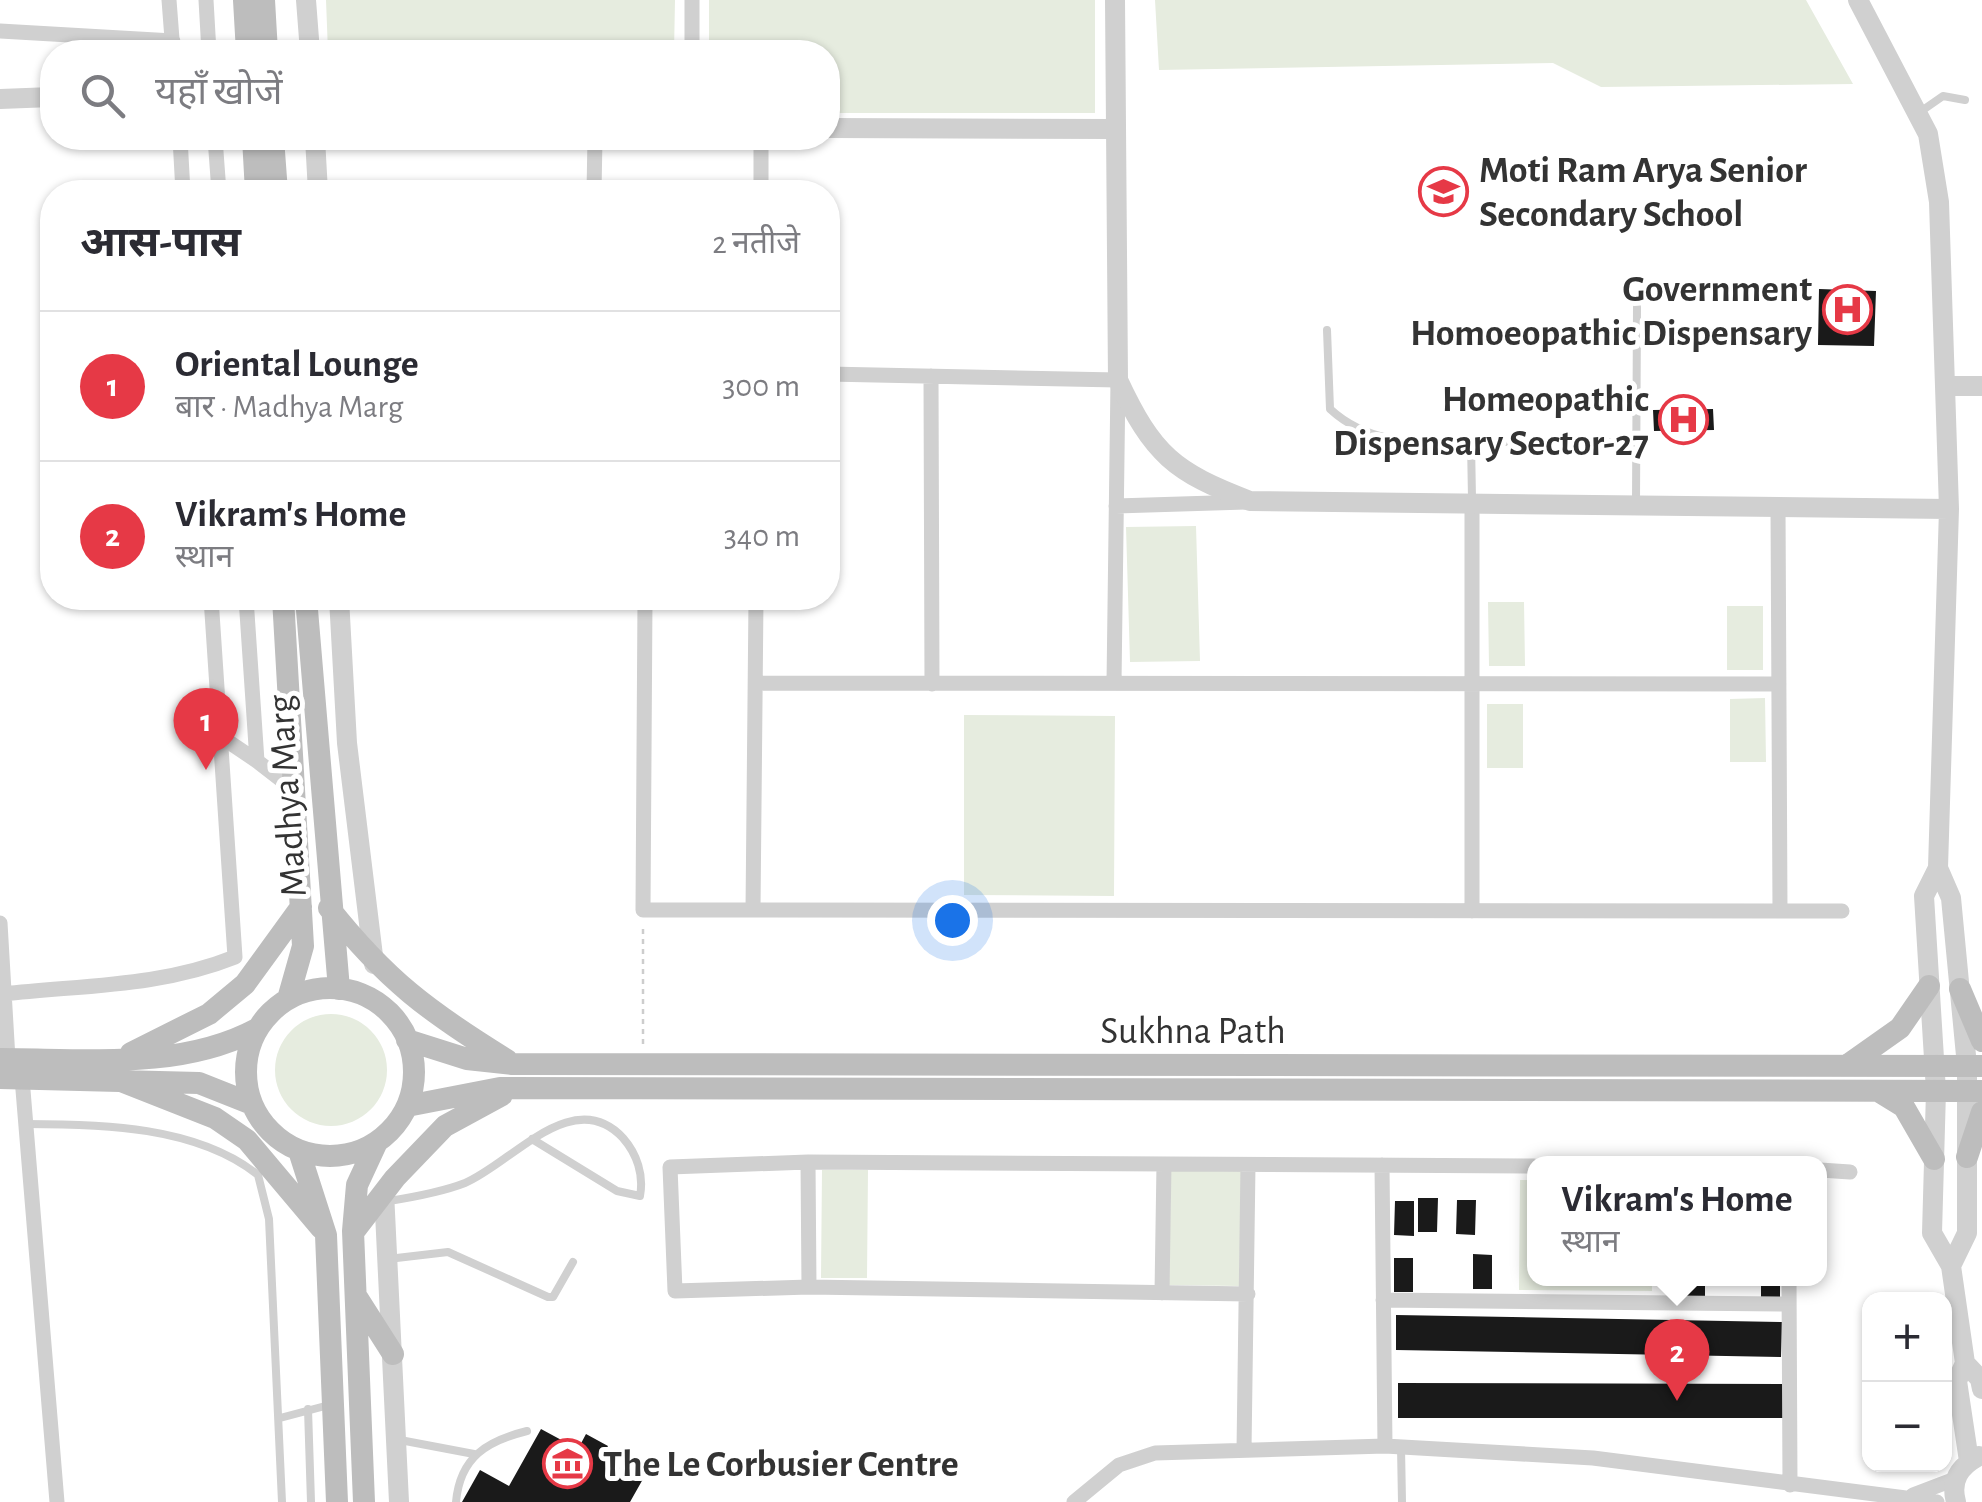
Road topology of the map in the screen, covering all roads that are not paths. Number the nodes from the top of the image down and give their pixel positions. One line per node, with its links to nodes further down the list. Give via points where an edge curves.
1 (169, 0): 11 (street)
2 (206, 0): 12 (street)
3 (244, 0): 13 (main road)
4 (264, 0): 14 (main road)
5 (306, 0): 15 (street)
6 (692, 0): 16 (street)
7 (1115, 0): 22 (street)
8 (1858, 0): 20 (street)
9 (0, 30): 10 (street)
10 (102, 40)
11 (172, 40)
12 (208, 40)
13 (246, 40)
14 (267, 40)
15 (309, 40)
16 (692, 40)
17 (40, 98): 18 (street)
18 (0, 100)
19 (1966, 100): 20 (lane, via 1943,96)
20 (1917, 114): 42 (street, via 1928,134 1939,202)
21 (840, 128): 22 (street)
22 (1114, 128): 41 (street)
23 (181, 150): 30 (street)
24 (216, 150): 31 (street)
25 (254, 150): 32 (main road)
26 (275, 150): 33 (main road)
27 (316, 150): 34 (street)
28 (595, 150): 35 (street)
29 (761, 150): 36 (street)
30 (182, 180)
31 (218, 180)
32 (255, 180)
33 (276, 180)
34 (317, 180)
35 (594, 180)
36 (761, 180)
37 (1638, 307): 45 (lane)
38 (1327, 330): 44 (lane, via 1330,409 1349,427 1394,442)
39 (840, 374): 40 (street)
40 (931, 376): 41 (street); 60 (street)
41 (1118, 380): 46 (street, via 1160,452 1194,480); 48 (street)
42 (1947, 386): 43 (street); 51 (street)
43 (1982, 386)
44 (1471, 442): 45 (lane); 47 (lane)
45 (1636, 442): 49 (lane)
46 (1250, 502): 47 (street); 48 (street)
47 (1472, 504): 49 (street); 62 (street)
48 (1116, 506): 61 (street)
49 (1636, 506): 50 (street)
50 (1778, 508): 51 (street); 63 (street)
51 (1949, 510): 68 (street)
52 (211, 610): 64 (street)
53 (247, 610): 66 (street)
54 (286, 610): 67 (main road, Madhya Marg)
55 (306, 610): 67 (main road, Madhya Marg)
56 (340, 610): 65 (street)
57 (646, 610): 71 (street, via 644,910)
58 (756, 610): 59 (street)
59 (756, 684): 60 (street); 71 (street)
60 (932, 684): 61 (street)
61 (1114, 684): 62 (street)
62 (1472, 684): 63 (street); 72 (street)
63 (1779, 684): 73 (street)
64 (220, 736): 66 (street); 80 (street, via 235,957 197,972 127,984)
65 (347, 743): 67 (street); 76 (street)
66 (257, 762): 67 (street)
67 (308, 790): 69 (main road, Madhya Marg); 70 (main road, Madhya Marg)
68 (1938, 868): 77 (street, via 1924,896); 79 (street, via 1951,898)
69 (301, 907): 81 (main road, Madhya Marg, via 303,946); 90 (main road, via 245,984)
70 (329, 908): 76 (main road); 78 (main road, Madhya Marg)
71 (754, 910): 72 (street)
72 (1472, 910): 73 (street)
73 (1780, 911): 74 (street)
74 (1842, 911)
75 (0, 923): 80 (street)
76 (374, 965): 85 (main road, via 438,1018)
77 (1930, 986): 86 (main road, via 1900,1028); 87 (street)
78 (339, 989): 81 (main road); 83 (main road, via 384,1008)
79 (1960, 989): 84 (main road); 88 (street)
80 (4, 994): 89 (street)
81 (288, 999): 82 (main road)
82 (257, 1029): 90 (main road, via 210,1049); 95 (main road, via 246,1061)
83 (408, 1040): 85 (main road, Sukhna Path); 96 (main road)
84 (1982, 1041)
85 (512, 1064): 86 (main road, Sukhna Path)
86 (1846, 1066): 87 (main road, Sukhna Path)
87 (1934, 1066): 88 (main road, Sukhna Path); 93 (street)
88 (1974, 1066): 94 (street)
89 (8, 1068): 90 (main road); 98 (street)
90 (120, 1068): 95 (main road, via 199,1083); 113 (main road, via 247,1140)
91 (514, 1088): 92 (main road, Sukhna Path); 96 (main road, Sukhna Path); 111 (main road, via 445,1126)
92 (1878, 1090): 93 (main road, Sukhna Path); 103 (main road, via 1904,1106)
93 (1936, 1091): 94 (main road, Sukhna Path); 103 (street)
94 (1974, 1091): 102 (street)
95 (252, 1104): 101 (main road, via 273,1135)
96 (408, 1106): 100 (main road)
97 (1982, 1112): 102 (main road)
98 (26, 1124): 129 (lane, via 99,1124 165,1137 220,1152 258,1176 269,1220); 139 (street)
99 (532, 1139): 99 (lane, via 576,1120 613,1129 635,1156 640,1196 617,1191); 111 (lane, via 466,1182)
100 (376, 1144): 101 (main road, via 344,1156); 112 (main road, via 357,1185)
101 (299, 1151): 113 (main road)
102 (1967, 1157): 116 (street, via 1966,1233)
103 (1934, 1159): 116 (street, via 1932,1232)
104 (808, 1162): 105 (street); 118 (street); 118 (street, via 670,1167 676,1291)
105 (1164, 1164): 106 (street); 119 (street)
106 (1248, 1164): 107 (street); 120 (street)
107 (1382, 1165): 108 (street); 122 (street)
108 (1527, 1166)
109 (1827, 1170): 110 (street)
110 (1850, 1172)
111 (384, 1197): 112 (main road); 114 (street)
112 (354, 1232): 121 (main road)
113 (326, 1235): 127 (main road)
114 (388, 1260): 115 (lane, via 448,1252 548,1298); 124 (street)
115 (573, 1262)
116 (1950, 1266): 125 (street)
117 (1790, 1286): 123 (street)
118 (809, 1287): 119 (street)
119 (1162, 1292): 120 (street)
120 (1248, 1294): 133 (street)
121 (356, 1296): 124 (main road); 143 (main road)
122 (1384, 1300): 123 (street); 132 (street)
123 (1789, 1304): 137 (street)
124 (393, 1354): 131 (street)
125 (1965, 1363): 126 (street); 135 (street, via 1956,1381)
126 (1982, 1389)
127 (333, 1404): 128 (lane); 142 (main road)
128 (308, 1409): 129 (lane); 141 (lane)
129 (280, 1418): 140 (lane)
130 (527, 1430): 134 (lane, via 495,1438)
131 (396, 1439): 134 (lane); 144 (street)
132 (1393, 1447): 133 (street); 137 (street, via 1593,1458); 147 (lane)
133 (1244, 1450): 146 (street, via 1155,1452 1119,1465)
134 (474, 1454): 145 (lane)
135 (1976, 1458): 136 (street)
136 (1955, 1479): 138 (street); 149 (street)
137 (1790, 1486): 138 (street)
138 (1909, 1496): 148 (street)
139 (57, 1502)
140 (282, 1502)
141 (311, 1502)
142 (338, 1502)
143 (364, 1502)
144 (398, 1502)
145 (456, 1502)
146 (1074, 1502)
147 (1402, 1502)
148 (1937, 1502)
149 (1956, 1502)

